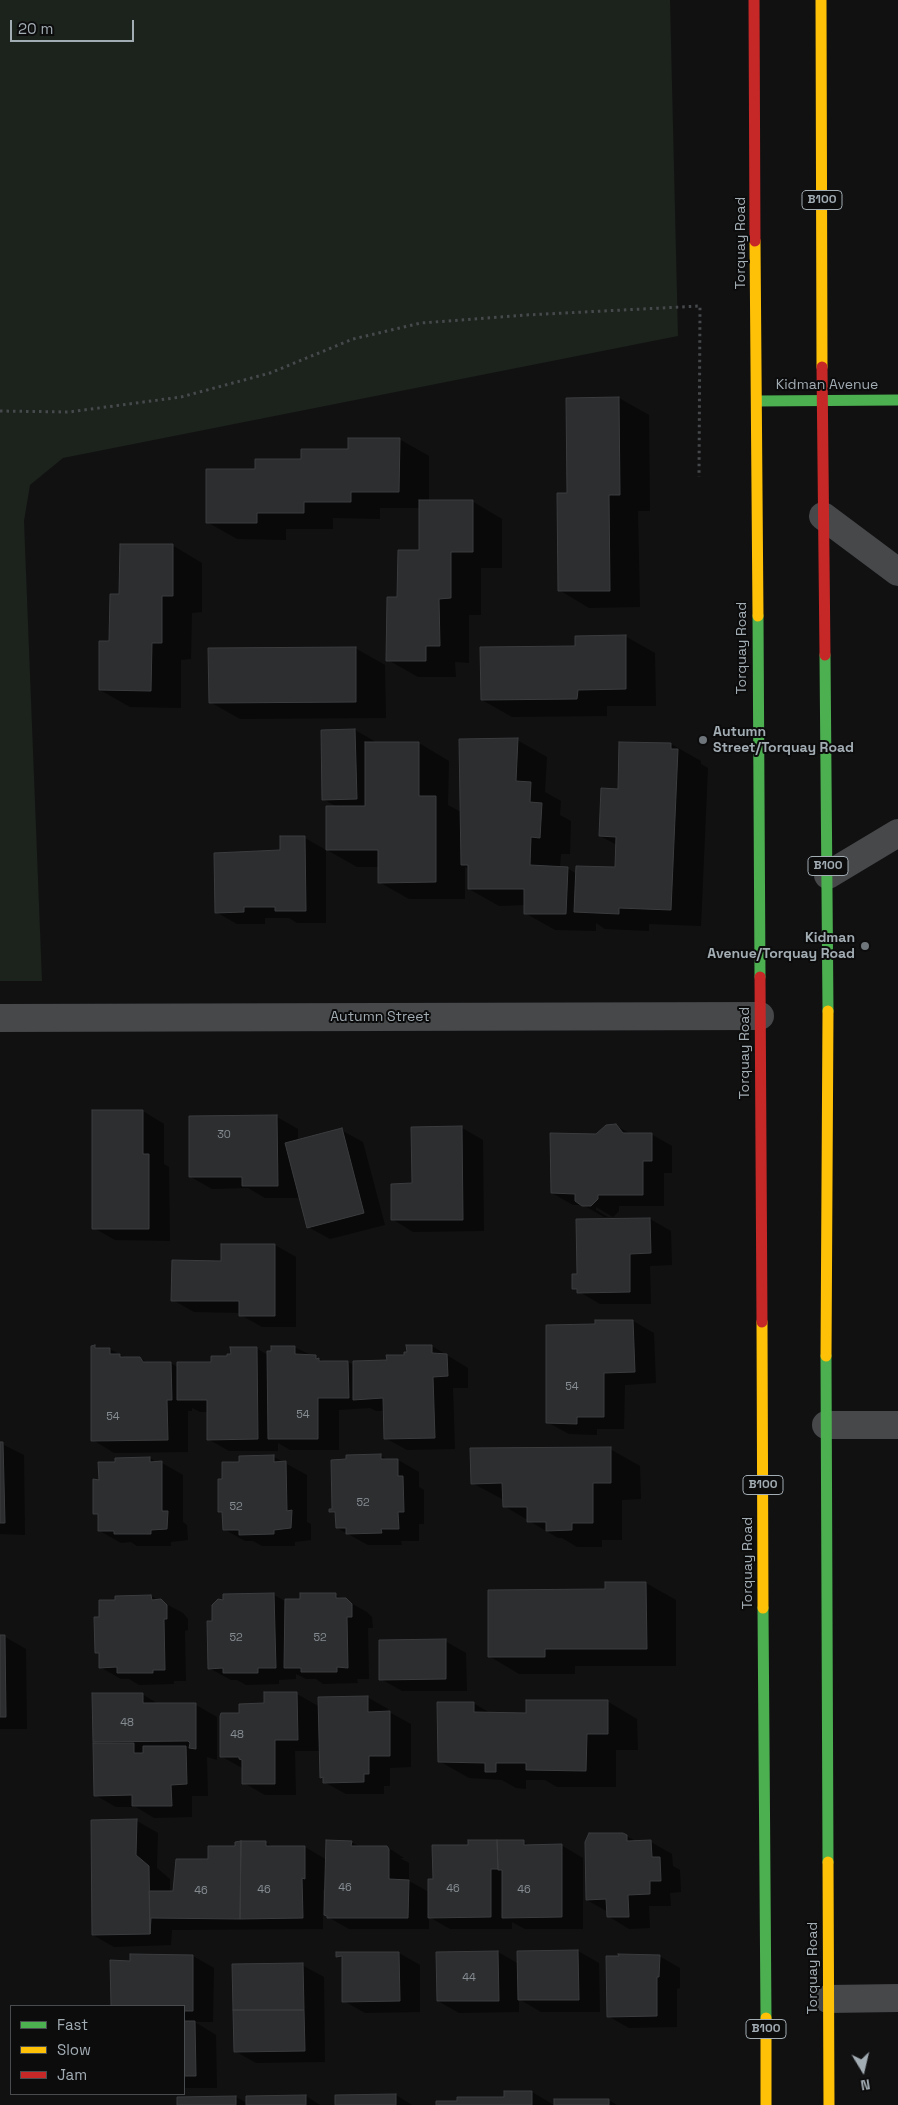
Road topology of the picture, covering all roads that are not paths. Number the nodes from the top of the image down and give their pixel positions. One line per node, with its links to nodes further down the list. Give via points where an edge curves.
1 (754, 0): 5 (main road, Torquay Road / B100)
2 (821, 0): 3 (main road, Torquay Road / B100)
3 (823, 400): 4 (main road, Kidman Avenue); 5 (main road, Kidman Avenue); 6 (main road, Torquay Road / B100)
4 (898, 400)
5 (757, 401): 10 (main road, Torquay Road / B100)
6 (823, 516): 7 (street); 9 (main road, Torquay Road / B100)
7 (898, 572)
8 (898, 833): 9 (street)
9 (828, 875): 12 (main road, Torquay Road / B100)
10 (760, 1016): 11 (street, Autumn Street); 16 (main road, Torquay Road / B100)
11 (0, 1018)
12 (826, 1425): 13 (street); 14 (main road, Torquay Road / B100)
13 (898, 1425)
14 (828, 1998): 15 (street); 17 (main road, Torquay Road / B100)
15 (898, 1998)
16 (766, 2105)
17 (829, 2105)

